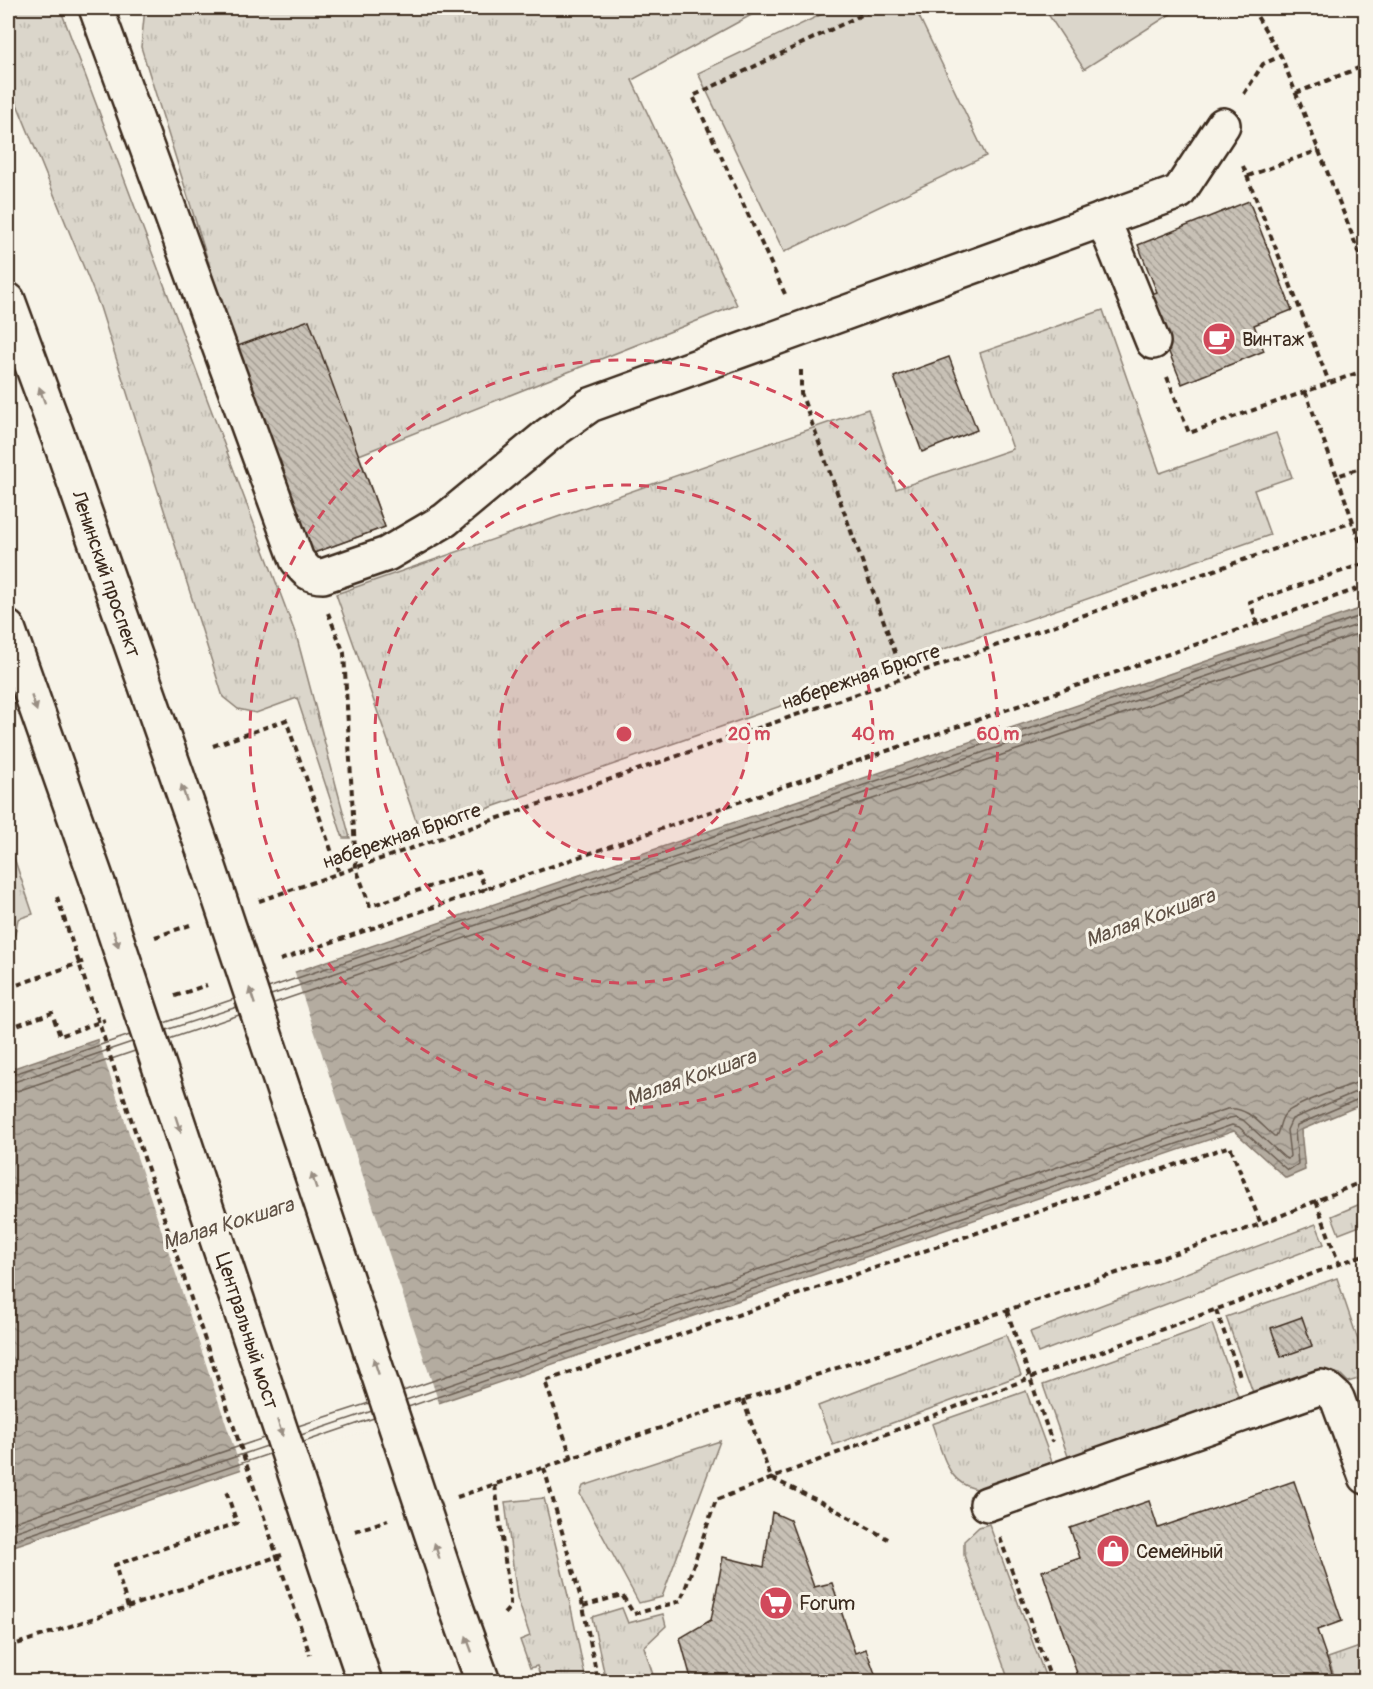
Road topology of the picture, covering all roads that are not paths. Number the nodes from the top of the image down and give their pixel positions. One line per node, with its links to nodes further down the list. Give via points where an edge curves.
1 (96, 8): 3 (main road, via 297,560 314,576 387,554 445,520 590,405)
2 (1223, 125): 3 (main road, via 1179,192)
3 (1103, 219): 5 (main road)
4 (8, 300): 10 (main road, Ленинский проспект, one-way to 4, bridge, via 203,849)
5 (1153, 342)
6 (8, 628): 9 (main road, Центральный мост, one-way to 9, bridge, via 98,884)
7 (1365, 1477): 8 (main road, via 1337,1398 1321,1387)
8 (987, 1503)
9 (365, 1682)
10 (483, 1682)

